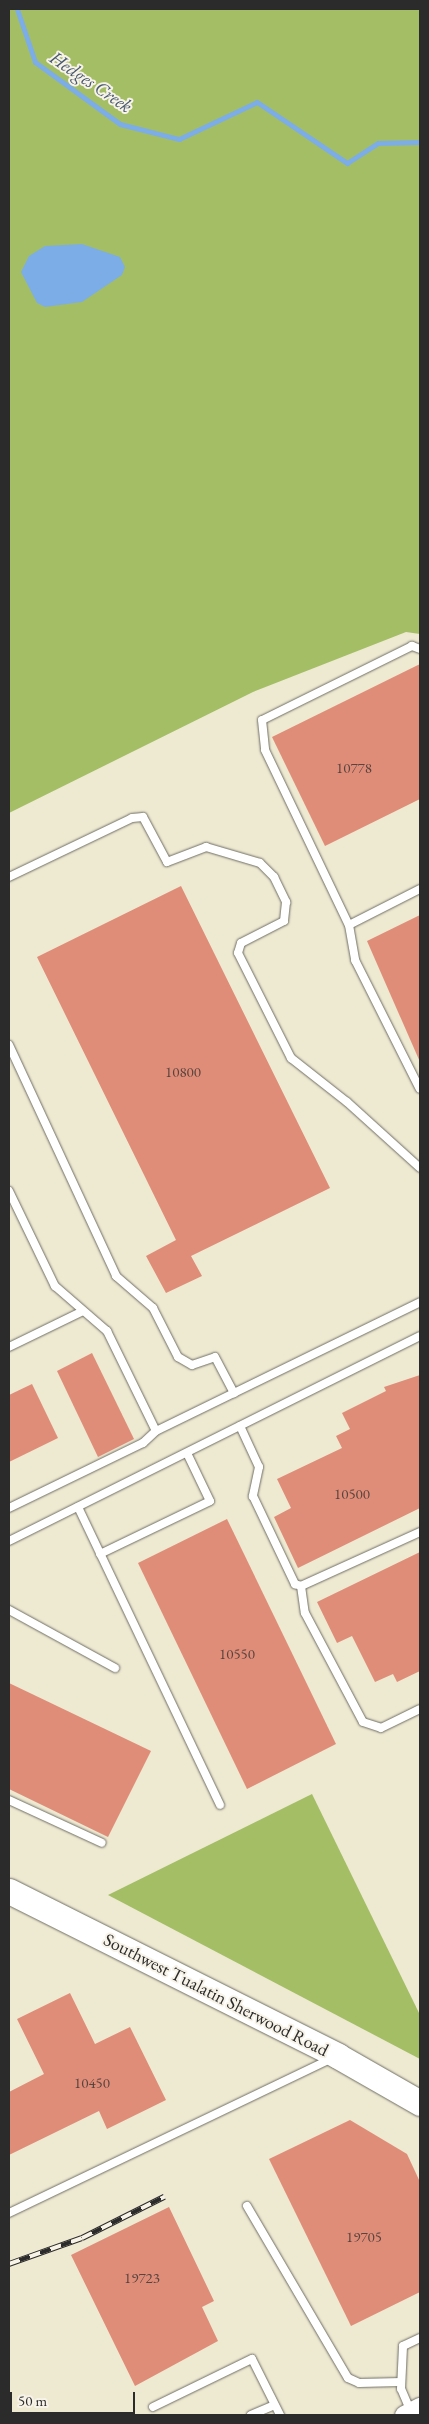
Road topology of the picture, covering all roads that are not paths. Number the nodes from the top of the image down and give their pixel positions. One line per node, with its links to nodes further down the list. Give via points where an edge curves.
1 (420, 648): 4 (lane, via 412,646 262,720 265,750)
2 (9, 877): 7 (lane, via 132,818 143,817 167,862 206,847 260,863 274,877 286,902 284,921 241,943 238,953 291,1058 347,1102)
3 (420, 889): 4 (lane)
4 (349, 925): 6 (lane, via 355,960)
5 (9, 1044): 13 (lane, via 116,1276 153,1308 178,1357 192,1365 215,1357)
6 (420, 1089)
7 (420, 1168)
8 (9, 1191): 10 (lane, via 55,1286)
9 (420, 1302): 13 (lane)
10 (83, 1311): 12 (lane); 15 (lane, via 107,1331)
11 (420, 1336): 14 (lane)
12 (9, 1347)
13 (234, 1393): 15 (lane)
14 (240, 1426): 16 (lane); 22 (lane, via 259,1467 253,1496 290,1578)
15 (156, 1431): 18 (lane, via 143,1443)
16 (187, 1453): 17 (lane); 21 (lane, via 210,1500)
17 (78, 1507): 20 (lane); 21 (lane)
18 (9, 1508)
19 (420, 1532): 22 (lane)
20 (9, 1542)
21 (100, 1554): 27 (lane)
22 (302, 1586): 25 (lane, via 305,1613 363,1722 380,1728)
23 (9, 1610): 24 (lane)
24 (115, 1668)
25 (420, 1709)
26 (9, 1800): 28 (lane)
27 (220, 1805)
28 (102, 1843)
29 (9, 1891): 30 (highway, Southwest Tualatin Sherwood Road)
30 (338, 2056): 31 (highway, Southwest Tualatin Sherwood Road); 33 (lane)
31 (420, 2103)
32 (247, 2206): 35 (lane, via 348,2378 359,2383)
33 (9, 2213)
34 (420, 2338): 35 (lane, via 403,2346)
35 (401, 2382): 38 (lane)
36 (274, 2404): 37 (lane, via 252,2358); 39 (lane); 40 (lane)
37 (153, 2408)
38 (412, 2411)
39 (251, 2415)
40 (280, 2415)

